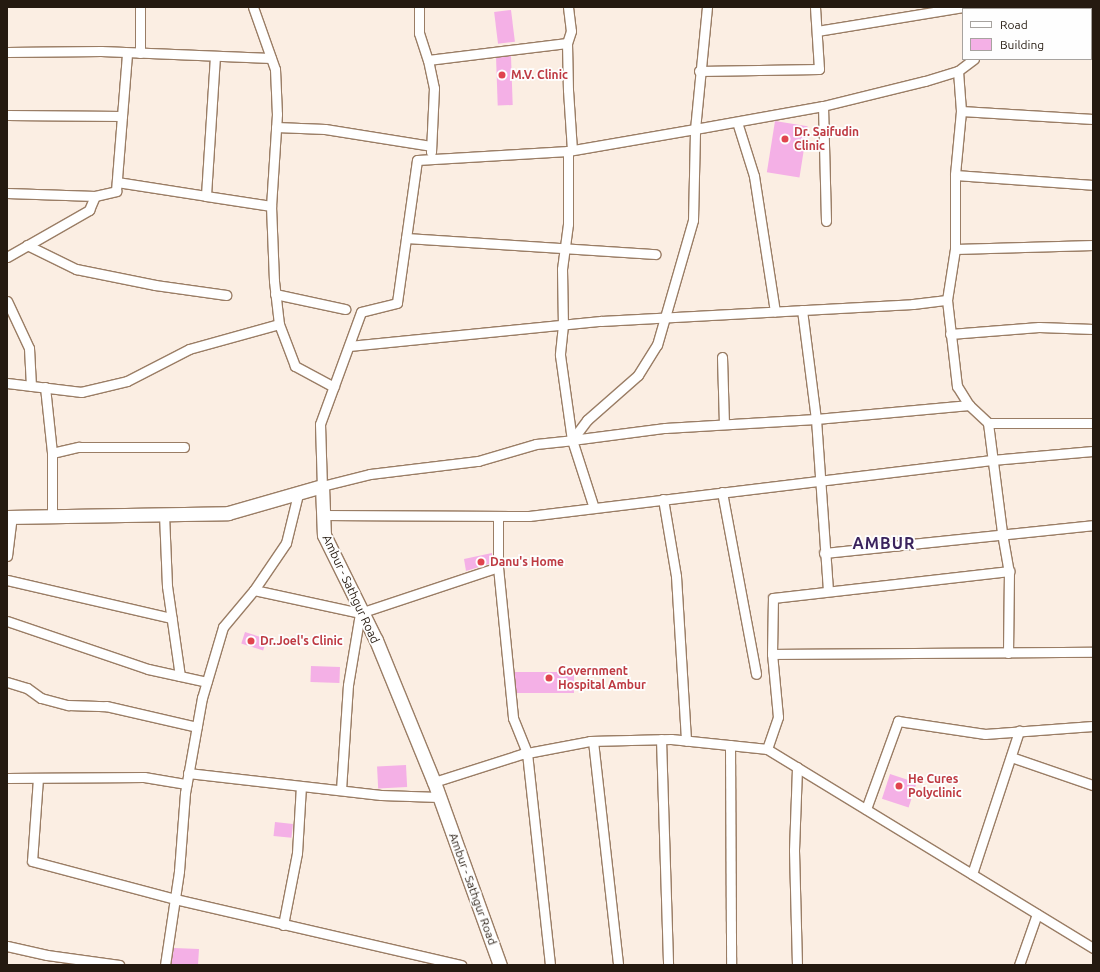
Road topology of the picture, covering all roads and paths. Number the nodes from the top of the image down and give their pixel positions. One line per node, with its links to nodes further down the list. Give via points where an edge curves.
1 (140, 7): 12 (street)
2 (253, 7): 14 (street)
3 (419, 7): 15 (street, via 419,33)
4 (568, 7): 9 (street, via 571,31)
5 (707, 7): 17 (street)
6 (815, 7): 8 (street)
7 (963, 7): 8 (street)
8 (816, 31): 17 (street, via 819,69)
9 (567, 44): 15 (street); 28 (street)
10 (7, 52): 11 (street)
11 (127, 53): 12 (street); 22 (street)
12 (140, 53): 13 (street)
13 (215, 56): 14 (street); 35 (street)
14 (272, 58): 25 (street, via 276,69)
15 (428, 60): 27 (street, via 434,88)
16 (973, 60): 18 (street)
17 (699, 70): 26 (street)
18 (958, 71): 19 (street); 20 (street)
19 (823, 106): 24 (street); 37 (street)
20 (960, 111): 23 (street); 30 (street)
21 (7, 115): 22 (street)
22 (122, 116): 31 (street)
23 (1093, 119)
24 (737, 122): 26 (street); 51 (street, via 754,176)
25 (276, 127): 27 (street, via 325,129); 36 (street)
26 (694, 129): 28 (street); 52 (street, via 693,220)
27 (431, 146): 29 (street)
28 (570, 151): 29 (street); 42 (street, via 568,224)
29 (431, 159): 38 (street, via 417,160)
30 (955, 175): 32 (street); 41 (street)
31 (117, 182): 34 (street, via 116,191); 35 (street)
32 (1093, 185)
33 (7, 193): 34 (street)
34 (95, 196): 39 (street, via 88,210)
35 (206, 196): 36 (street)
36 (271, 206): 46 (street)
37 (826, 221)
38 (406, 238): 42 (street); 57 (street, via 397,303 361,312)
39 (27, 245): 44 (street); 45 (street, via 76,268 155,285)
40 (1093, 245): 41 (street)
41 (955, 249): 47 (street)
42 (564, 250): 43 (street); 54 (street)
43 (655, 254)
44 (7, 257)
45 (226, 294)
46 (275, 294): 49 (street); 53 (street)
47 (947, 300): 50 (street); 56 (street)
48 (7, 301): 60 (street, via 29,348)
49 (345, 309)
50 (802, 310): 51 (street); 64 (street)
51 (775, 311): 52 (street)
52 (667, 317): 54 (street); 68 (street, via 657,345 638,375 587,420)
53 (279, 324): 61 (street, via 295,366); 62 (street, via 189,349 128,381 81,392)
54 (563, 325): 57 (street); 68 (street, via 560,355)
55 (1093, 329): 56 (street, via 1039,327)
56 (950, 334): 63 (street, via 957,386)
57 (348, 346): 61 (street)
58 (722, 357): 67 (street)
59 (7, 383): 60 (street)
60 (31, 386): 62 (street)
61 (334, 387): 74 (street, via 320,424)
62 (45, 388): 71 (street)
63 (969, 405): 64 (street); 65 (street)
64 (816, 419): 67 (street); 73 (street)
65 (988, 423): 66 (street); 72 (street)
66 (1093, 423)
67 (724, 424): 68 (street, via 665,428)
68 (572, 440): 74 (street, via 536,444 478,461 370,474); 78 (street)
69 (184, 447): 71 (street, via 78,447)
70 (1093, 452): 72 (street)
71 (52, 453): 81 (street)
72 (992, 460): 73 (street); 85 (street)
73 (821, 480): 75 (street); 86 (street)
74 (322, 486): 76 (main road); 80 (main road, Ambur - Sathgur Road)
75 (722, 492): 77 (street); 99 (street)
76 (298, 494): 79 (main road, via 228,513); 91 (street, via 286,543)
77 (663, 500): 78 (street); 108 (street, via 676,576)
78 (594, 508): 82 (street, via 528,516)
79 (164, 514): 81 (main road); 94 (street, via 167,586)
80 (323, 515): 82 (street); 93 (main road, Ambur - Sathgur Road, via 324,535)
81 (52, 516): 83 (main road)
82 (498, 516): 88 (street)
83 (10, 517): 87 (street)
84 (1093, 525): 85 (street)
85 (1002, 533): 86 (street); 89 (street)
86 (824, 553): 92 (street)
87 (7, 556)
88 (498, 567): 93 (street); 111 (street, via 513,718)
89 (1009, 570): 92 (street); 97 (street)
90 (7, 580): 94 (street)
91 (254, 590): 93 (street); 102 (street, via 222,628)
92 (828, 591): 98 (street, via 773,598)
93 (360, 613): 117 (main road, Ambur - Sathgur Road, via 376,640); 121 (street, via 348,685)
94 (172, 618): 100 (street)
95 (7, 621): 100 (street, via 148,669)
96 (1093, 652): 97 (street)
97 (1008, 653): 98 (street)
98 (772, 654): 110 (street, via 778,716)
99 (756, 674)
100 (180, 676): 102 (street)
101 (7, 682): 104 (street, via 27,688 42,698 68,706 106,706)
102 (207, 682): 104 (street)
103 (1093, 726): 105 (street)
104 (196, 727): 114 (street)
105 (1019, 731): 112 (street); 123 (street, via 985,734 898,721)
106 (661, 740): 107 (street); 108 (street); 136 (street)
107 (593, 741): 111 (street); 135 (street)
108 (686, 741): 109 (street)
109 (730, 745): 110 (street); 137 (street)
110 (767, 749): 113 (street)
111 (527, 753): 117 (street); 134 (street)
112 (1011, 757): 119 (street); 124 (street)
113 (797, 767): 123 (street); 138 (street, via 794,850)
114 (188, 773): 118 (street); 120 (street)
115 (7, 778): 116 (street)
116 (38, 778): 118 (street, via 144,776); 125 (street, via 32,861)
117 (434, 782): 122 (main road, Ambur - Sathgur Road)
118 (186, 784): 125 (street)
119 (1093, 785)
120 (301, 786): 121 (street); 127 (street, via 297,853)
121 (341, 790): 122 (street)
122 (439, 797): 133 (main road, Ambur - Sathgur Road)
123 (866, 809): 124 (street)
124 (972, 874): 126 (street)
125 (175, 899): 127 (street); 131 (street)
126 (1037, 914): 129 (street); 139 (street)
127 (283, 925): 132 (street)
128 (7, 946): 130 (street, via 47,955)
129 (1093, 948)
130 (119, 965)
131 (165, 965)
132 (460, 965)
133 (500, 965)
134 (550, 965)
135 (618, 965)
136 (668, 965)
137 (731, 965)
138 (797, 965)
139 (1019, 965)

